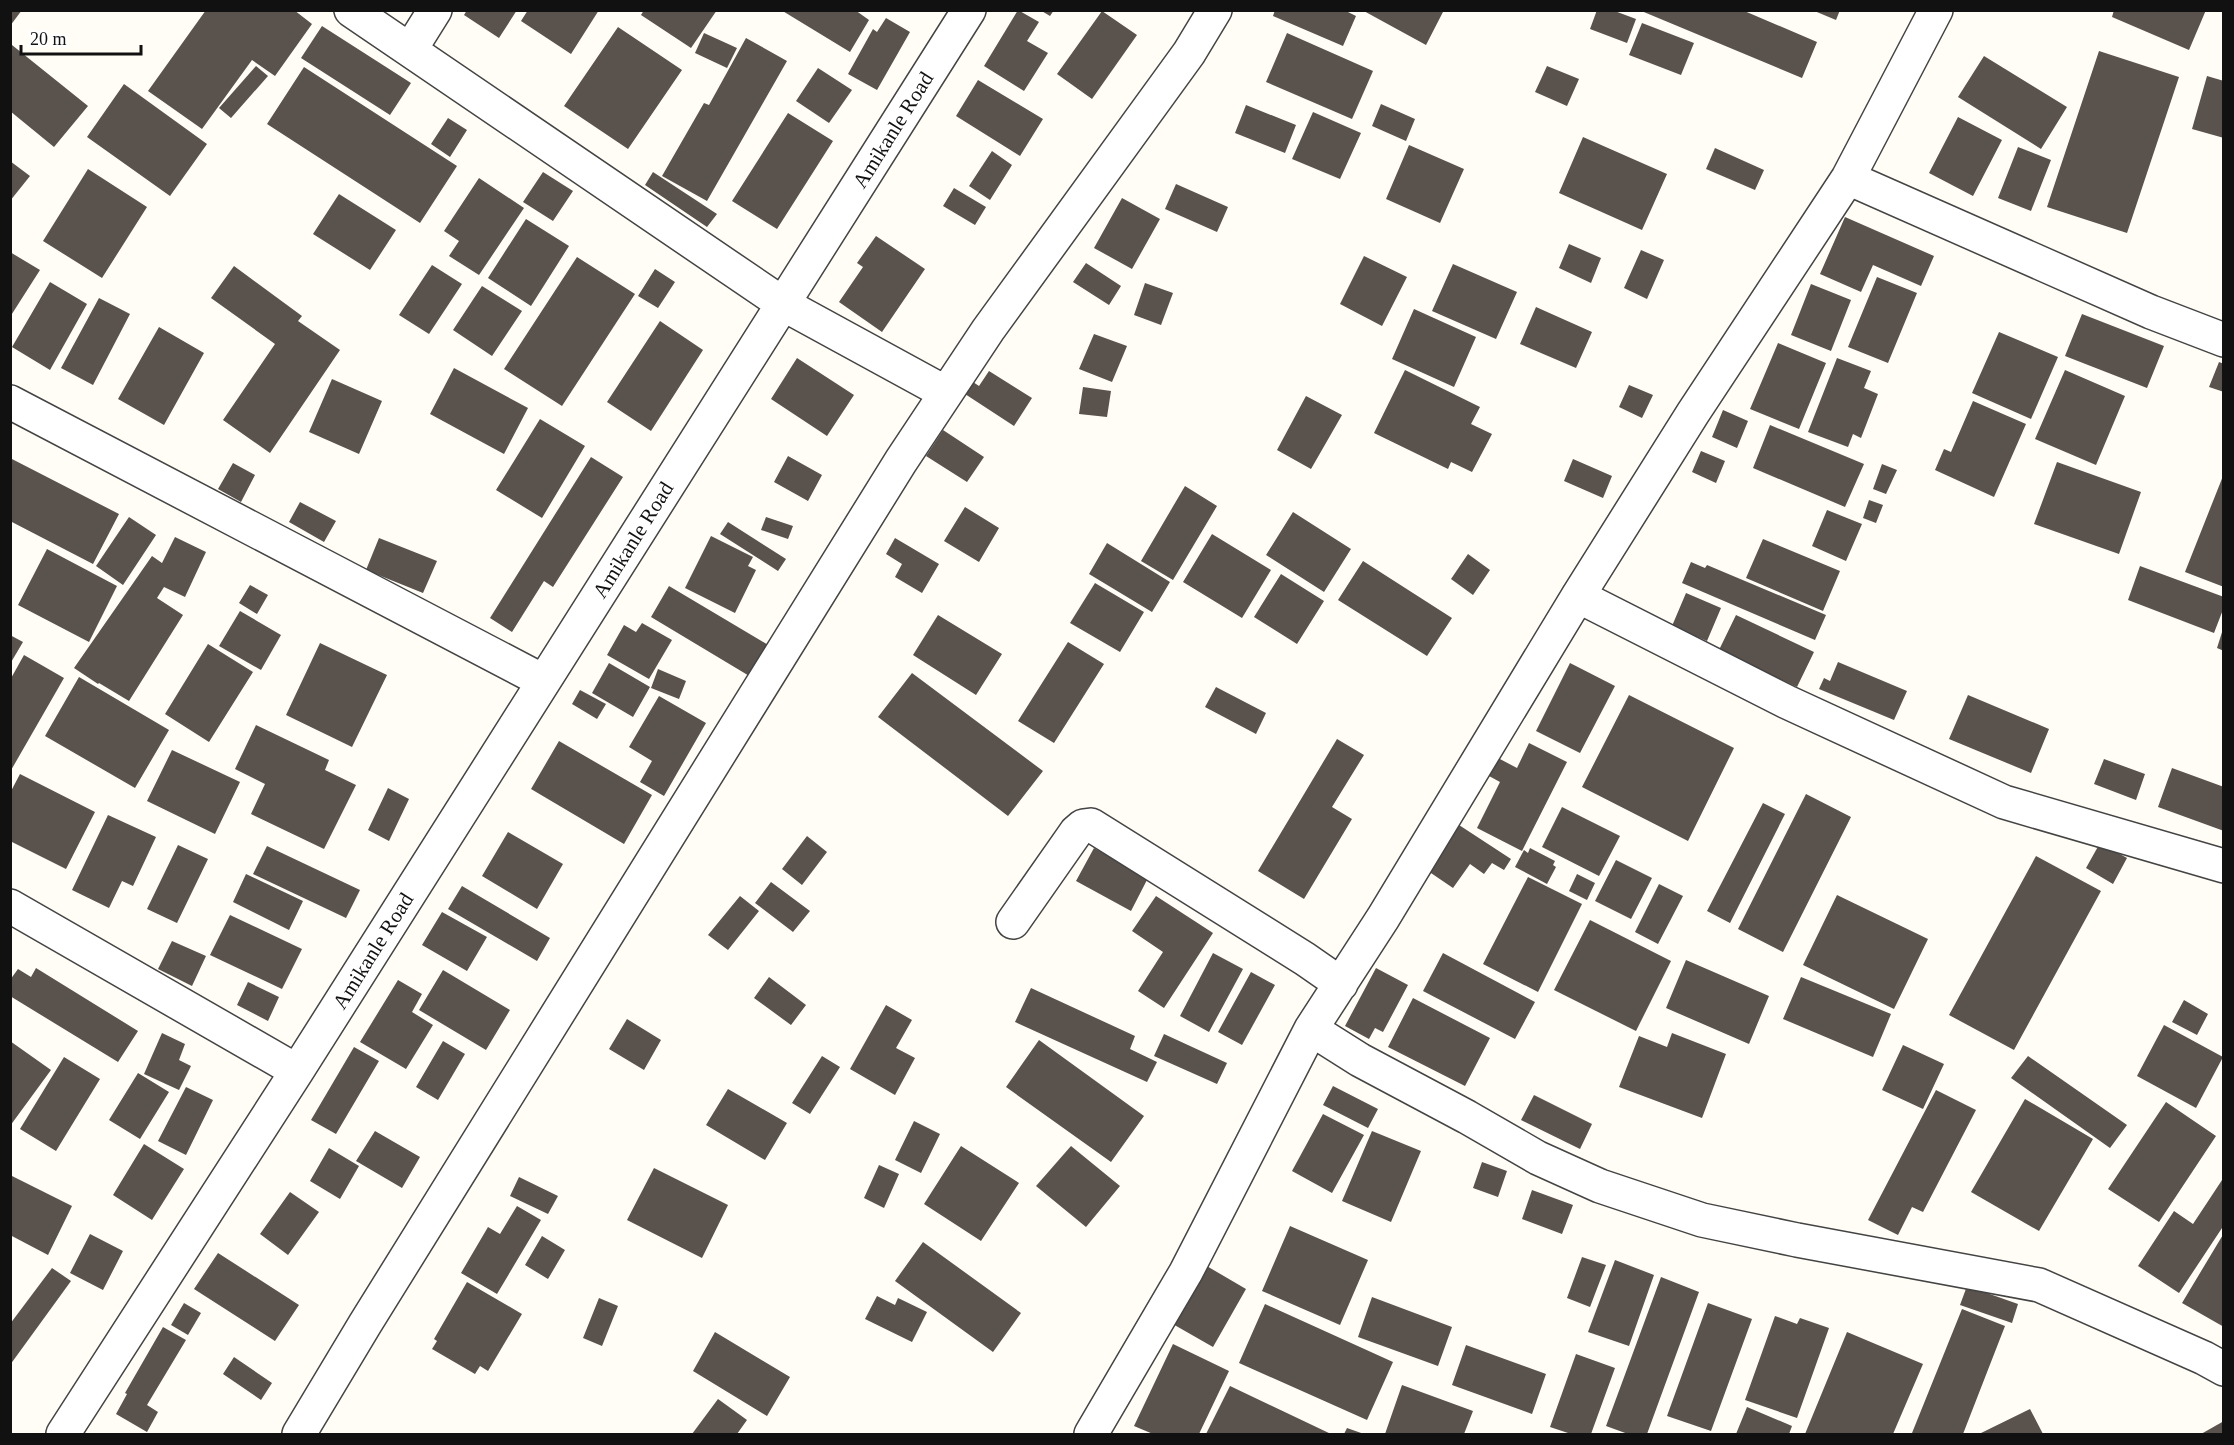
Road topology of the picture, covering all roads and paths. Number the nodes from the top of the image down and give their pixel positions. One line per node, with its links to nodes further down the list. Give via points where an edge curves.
1 (351, 10): 6 (street)
2 (435, 10): 6 (street)
3 (969, 10): 8 (street, Amikanle Road)
4 (1215, 10): 10 (street, via 1189,53)
5 (1936, 10): 7 (street)
6 (410, 50): 8 (street)
7 (1848, 178): 9 (street); 12 (street)
8 (783, 304): 10 (street); 13 (street, Amikanle Road)
9 (2223, 340)
10 (946, 393): 23 (street)
11 (10, 402): 13 (street)
12 (1578, 596): 14 (street, via 1787,702 2004,802); 17 (street)
13 (543, 681): 19 (street, Amikanle Road)
14 (2223, 866)
15 (10, 906): 19 (street)
16 (1013, 922): 17 (street, via 1076,832 1091,825)
17 (1341, 984): 18 (street)
18 (1311, 1029): 20 (street, via 1538,1158 1600,1186 1702,1220 2039,1285); 21 (street, via 1186,1272)
19 (297, 1071): 22 (street, Amikanle Road)
20 (2223, 1369)
21 (1095, 1433)
22 (63, 1434)
23 (299, 1434)

